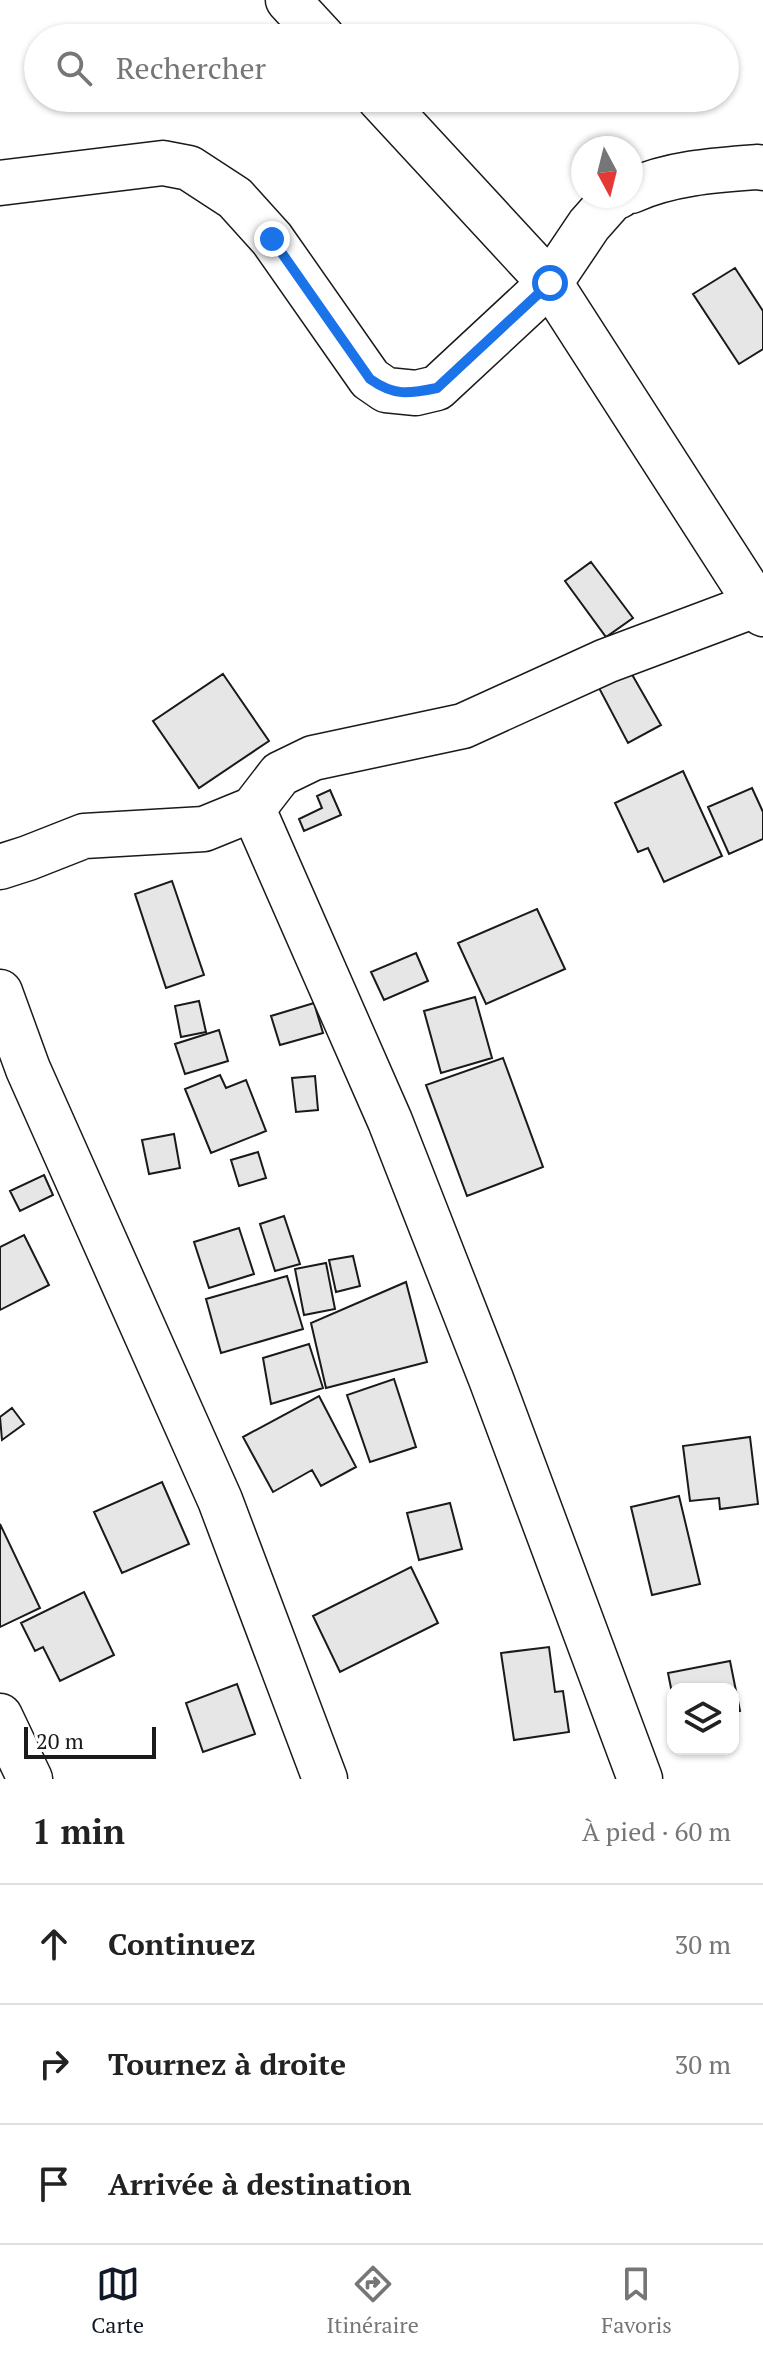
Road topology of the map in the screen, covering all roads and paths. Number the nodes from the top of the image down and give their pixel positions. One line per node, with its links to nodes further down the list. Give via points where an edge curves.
1 (288, 0): 2 (street)
2 (310, 24)
3 (392, 112): 8 (street)
4 (763, 168): 6 (street, via 713,170)
5 (0, 183): 8 (street, via 163,163 189,168 235,198 272,239 370,379 386,390 416,393 437,388)
6 (643, 185)
7 (604, 208): 8 (street)
8 (550, 283): 9 (street)
9 (760, 609): 10 (street, via 606,661 463,726 313,758 280,774)
10 (253, 809): 11 (street, via 204,829 84,836); 16 (street, via 390,1121)
11 (0, 867)
12 (0, 992): 15 (street, via 28,1069 220,1500)
13 (0, 1716): 14 (street)
14 (30, 1779)
15 (325, 1779)
16 (640, 1779)

